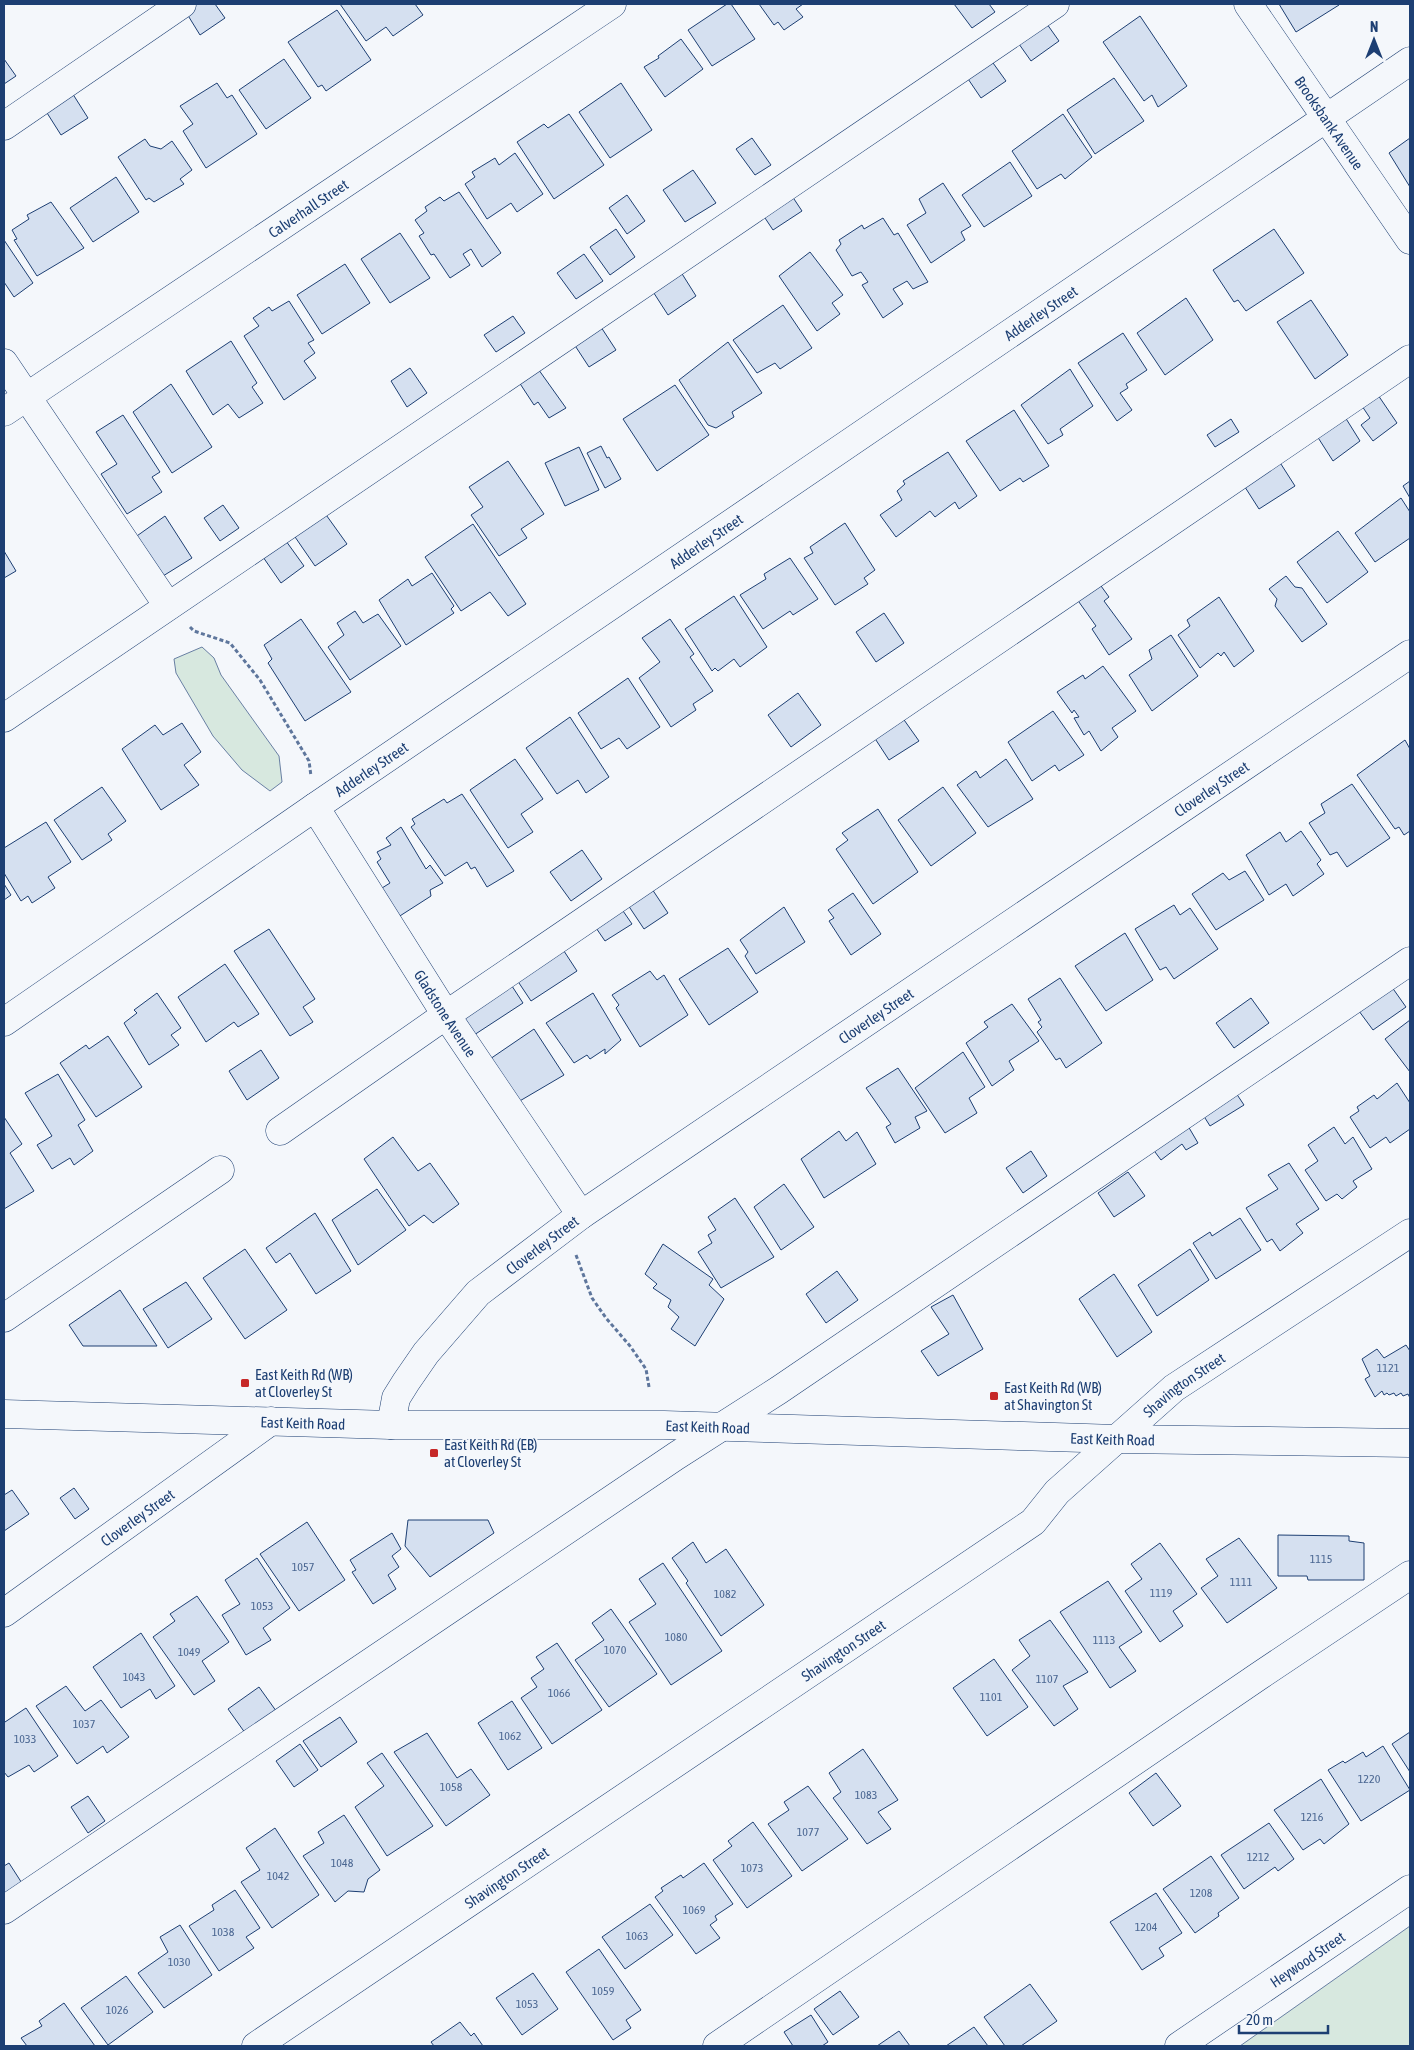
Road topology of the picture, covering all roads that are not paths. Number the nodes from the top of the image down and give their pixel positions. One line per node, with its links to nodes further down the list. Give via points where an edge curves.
1 (182, 4): 7 (street)
2 (612, 4): 11 (street, Calverhall Street)
3 (1055, 4): 13 (street)
4 (1248, 4): 6 (street, Brooksbank Avenue)
5 (1410, 62): 6 (street, Adderley Street)
6 (1326, 118): 8 (street, Brooksbank Avenue); 16 (street, Adderley Street)
7 (4, 126)
8 (1410, 240)
9 (1410, 359): 18 (street)
10 (4, 363): 11 (street)
11 (27, 396): 12 (street, Calverhall Street); 13 (street)
12 (4, 412)
13 (168, 606): 15 (street)
14 (1410, 654): 22 (street, Cloverley Street)
15 (4, 718)
16 (315, 807): 18 (street, Gladstone Avenue); 19 (street, Adderley Street)
17 (1410, 961): 28 (street, via 779,1390)
18 (446, 1015): 20 (street); 22 (street, Gladstone Avenue)
19 (4, 1022)
20 (280, 1131)
21 (220, 1170): 24 (street)
22 (581, 1215): 27 (street, Cloverley Street, via 478,1293 426,1353 401,1390 396,1398)
23 (1410, 1233): 29 (street, Shavington Street, via 1174,1388)
24 (4, 1318)
25 (4, 1414): 26 (street, East Keith Road)
26 (271, 1421): 27 (street, East Keith Road); 32 (street, Cloverley Street)
27 (391, 1425): 28 (street, East Keith Road)
28 (718, 1427): 29 (street, East Keith Road); 34 (street)
29 (1117, 1438): 30 (street, East Keith Road); 35 (street, Shavington Street, via 1057,1492 1033,1522)
30 (1410, 1443)
31 (1410, 1575): 36 (street)
32 (4, 1614)
33 (1410, 1889): 37 (street, Heywood Street)
34 (4, 1910)
35 (256, 2046)
36 (717, 2046)
37 (1178, 2046)

